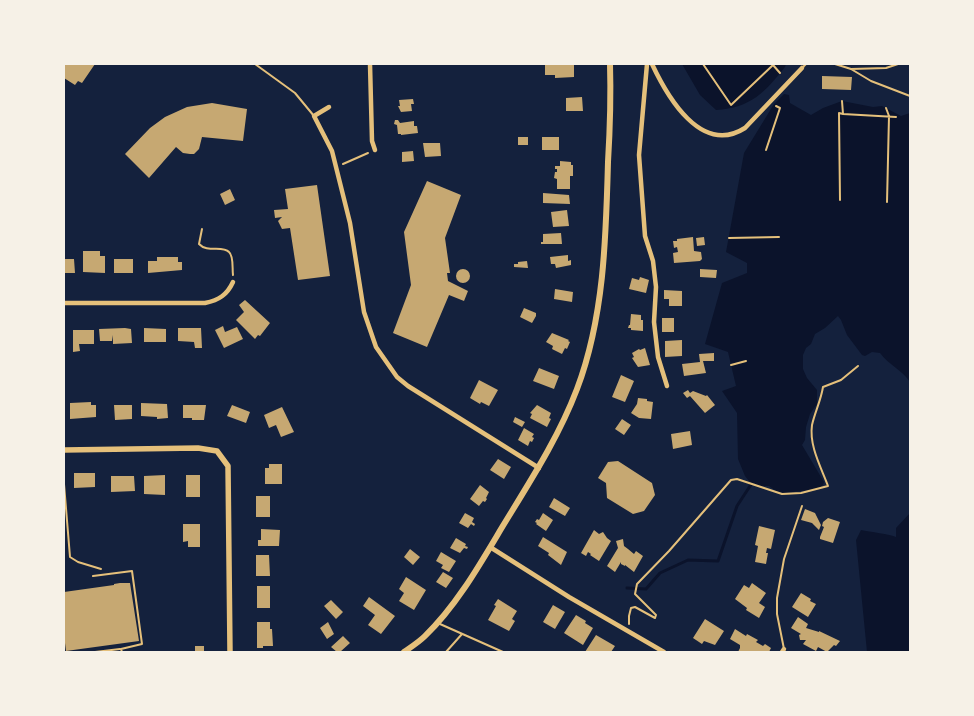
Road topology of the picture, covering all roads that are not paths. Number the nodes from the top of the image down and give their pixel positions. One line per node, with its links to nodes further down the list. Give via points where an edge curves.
1 (256, 64): 12 (lane, via 295,94)
2 (370, 64): 13 (street)
3 (610, 64): 18 (main road, via 607,218 591,346 578,389)
4 (647, 64): 16 (street, via 639,155 645,236 656,287 654,322 658,357)
5 (652, 64): 8 (street, via 675,106 700,130 720,135 745,128)
6 (835, 64): 9 (lane)
7 (898, 64): 9 (lane, via 886,68)
8 (804, 66)
9 (851, 69): 10 (lane)
10 (910, 96)
11 (329, 107): 12 (street)
12 (314, 116): 18 (street, via 332,151 350,223 364,312 376,348 397,377 408,386)
13 (375, 150)
14 (233, 282): 15 (street, via 225,295 205,303)
15 (64, 303)
16 (667, 386)
17 (64, 450): 27 (street, via 198,448 217,451 228,466)
18 (539, 468): 20 (main road)
19 (802, 506): 24 (lane, via 784,559 777,598)
20 (490, 547): 22 (main road); 31 (street)
21 (93, 576): 25 (lane, via 132,571 142,644)
22 (438, 623): 23 (lane); 28 (main road)
23 (462, 634): 29 (lane); 30 (lane)
24 (783, 650)
25 (121, 651): 26 (lane)
26 (96, 652)
27 (230, 652)
28 (404, 652)
29 (446, 652)
30 (503, 652)
31 (664, 652)

